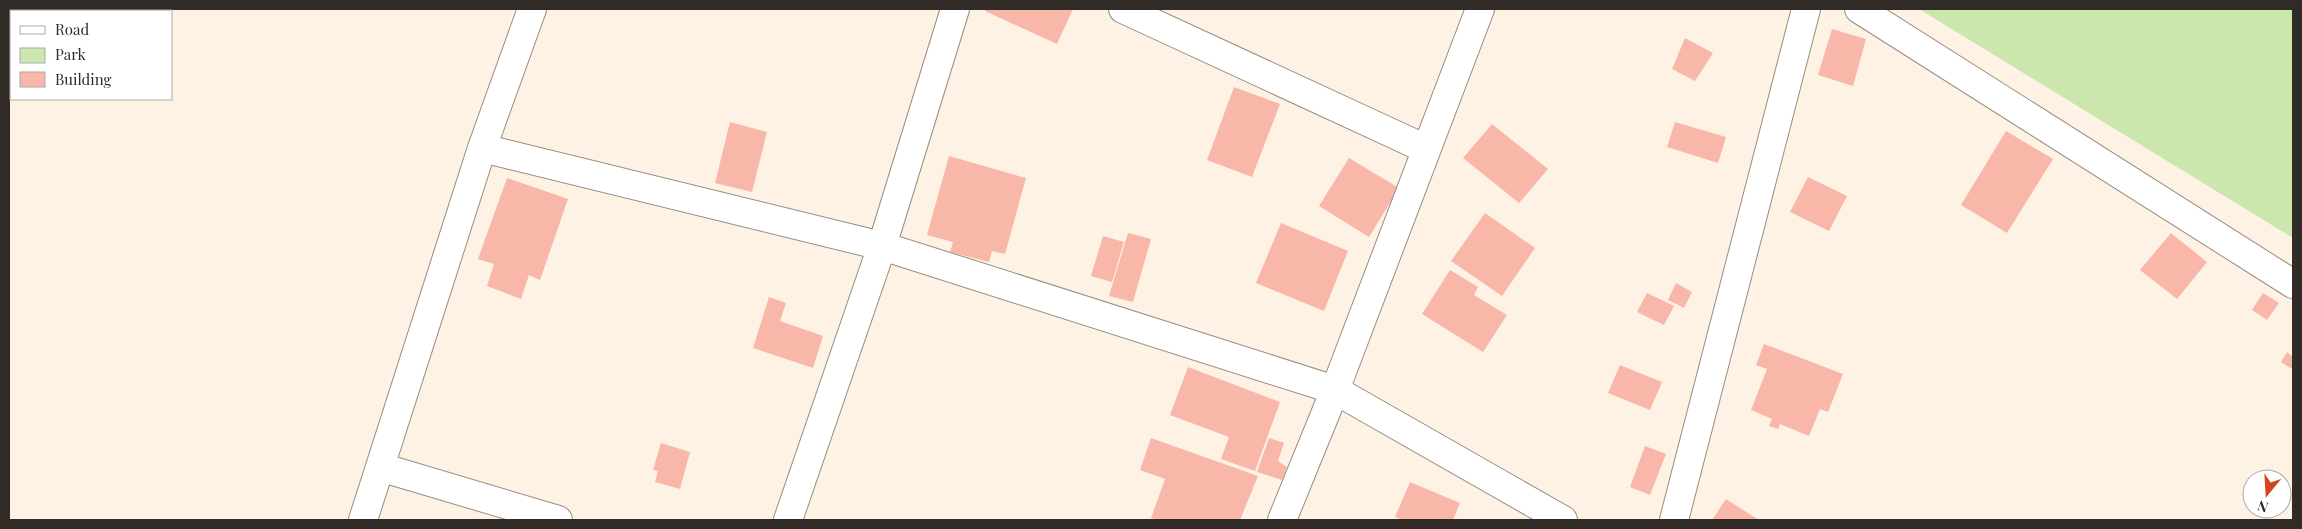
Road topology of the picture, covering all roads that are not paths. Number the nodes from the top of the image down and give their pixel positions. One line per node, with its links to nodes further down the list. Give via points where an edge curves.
1 (532, 9): 7 (street)
2 (955, 9): 9 (street)
3 (1123, 9): 8 (street)
4 (1480, 9): 8 (street)
5 (1806, 9): 18 (street)
6 (1860, 9): 10 (street)
7 (482, 148): 9 (street); 12 (street)
8 (1426, 149): 11 (street)
9 (882, 246): 11 (street); 15 (street)
10 (2293, 284)
11 (1335, 390): 16 (street); 17 (street)
12 (380, 468): 13 (street); 14 (street)
13 (363, 520)
14 (558, 520)
15 (788, 520)
16 (1282, 520)
17 (1563, 520)
18 (1674, 520)

